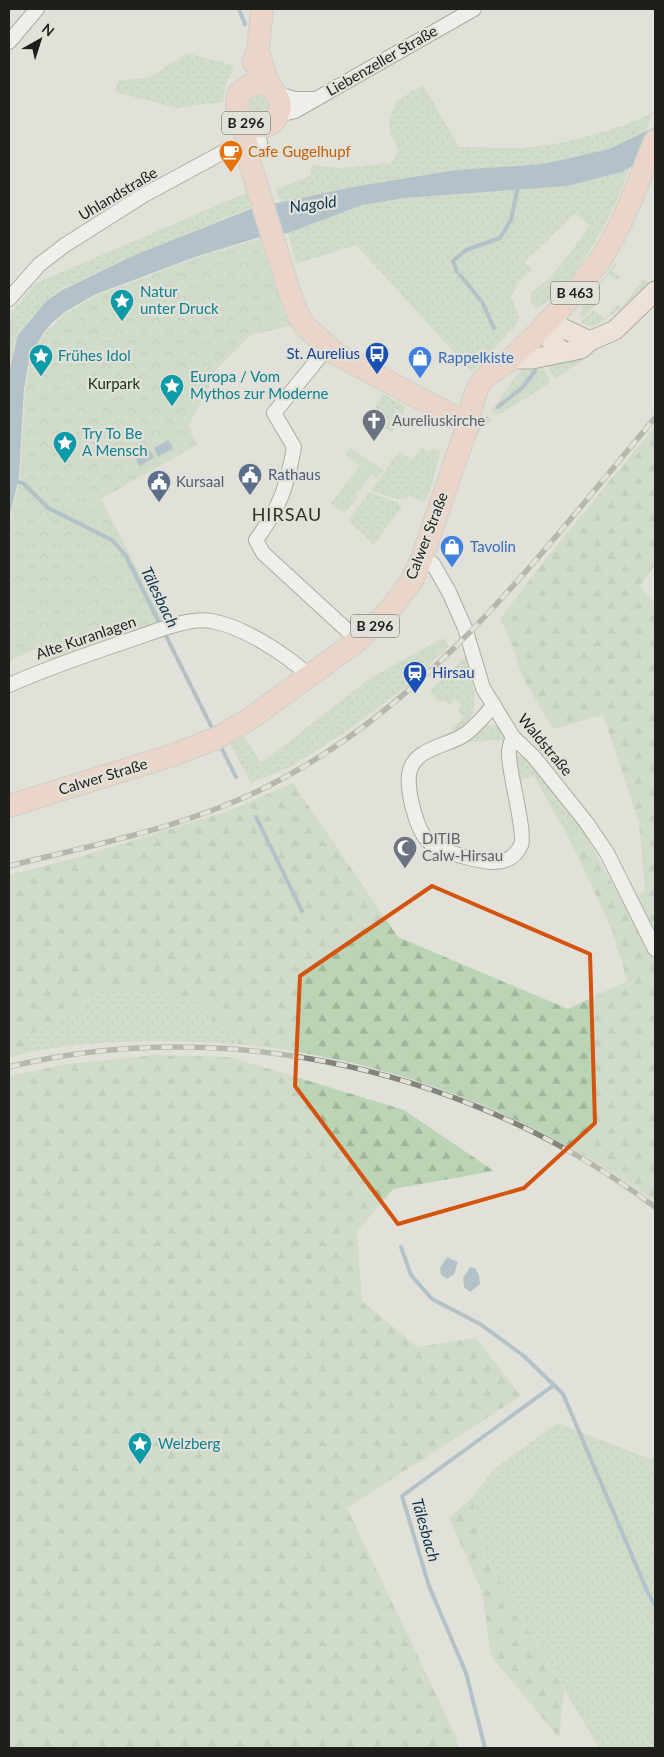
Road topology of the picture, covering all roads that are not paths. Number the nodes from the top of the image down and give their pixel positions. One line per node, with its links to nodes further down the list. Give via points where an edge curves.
1 (37, 9): 4 (street)
2 (262, 9): 5 (main road, B 296)
3 (474, 9): 7 (street, Liebenzeller Straße)
4 (9, 42)
5 (258, 50): 6 (main road, B 296); 8 (main road, B 296)
6 (248, 85): 8 (main road, via 259,82); 8 (main road, B 296, via 239,93 236,105 244,121 254,126)
7 (316, 99): 8 (street, Liebenzeller Straße, via 296,111); 8 (street, Liebenzeller Straße, via 295,99)
8 (266, 118): 11 (street, Uhlandstraße, via 229,149 152,191 66,245 40,266); 14 (main road, B 296, via 258,188 299,317)
9 (655, 141): 12 (main road, B 463, via 602,258 576,292)
10 (655, 291): 13 (main road, via 615,330)
11 (9, 299)
12 (544, 325): 13 (main road, via 556,325); 15 (main road, via 550,341); 16 (main road, B 463)
13 (590, 341): 15 (main road, via 575,351)
14 (327, 348): 18 (main road, B 296); 21 (street, via 274,413 294,447 284,490 274,515 256,540 263,553)
15 (563, 352): 16 (main road, via 532,359)
16 (510, 359): 17 (main road, B 463, via 492,369); 19 (main road, B 463, via 482,409)
17 (481, 382): 18 (main road, via 464,395); 19 (main road, B 463, via 472,402)
18 (437, 408): 19 (main road, B 296)
19 (468, 424): 20 (main road, Calwer Straße / B 296)
20 (422, 558): 22 (main road, Calwer Straße / B 296, via 402,595 383,618); 24 (street, Waldstraße, via 433,564 449,592 465,628 483,688)
21 (349, 632)
22 (309, 676): 23 (street, Alte Kuranlagen, via 270,647 238,630 210,621 154,632 53,666); 26 (main road, Calwer Straße / B 296, via 232,730 203,744)
23 (9, 685)
24 (494, 705): 25 (street, Waldstraße); 25 (street, via 466,734 427,750 409,774 413,811 428,841 448,852 492,863 510,859 516,854 523,839 508,753)
25 (513, 736): 27 (street, Waldstraße, via 534,757 607,853)
26 (9, 806)
27 (655, 949)

